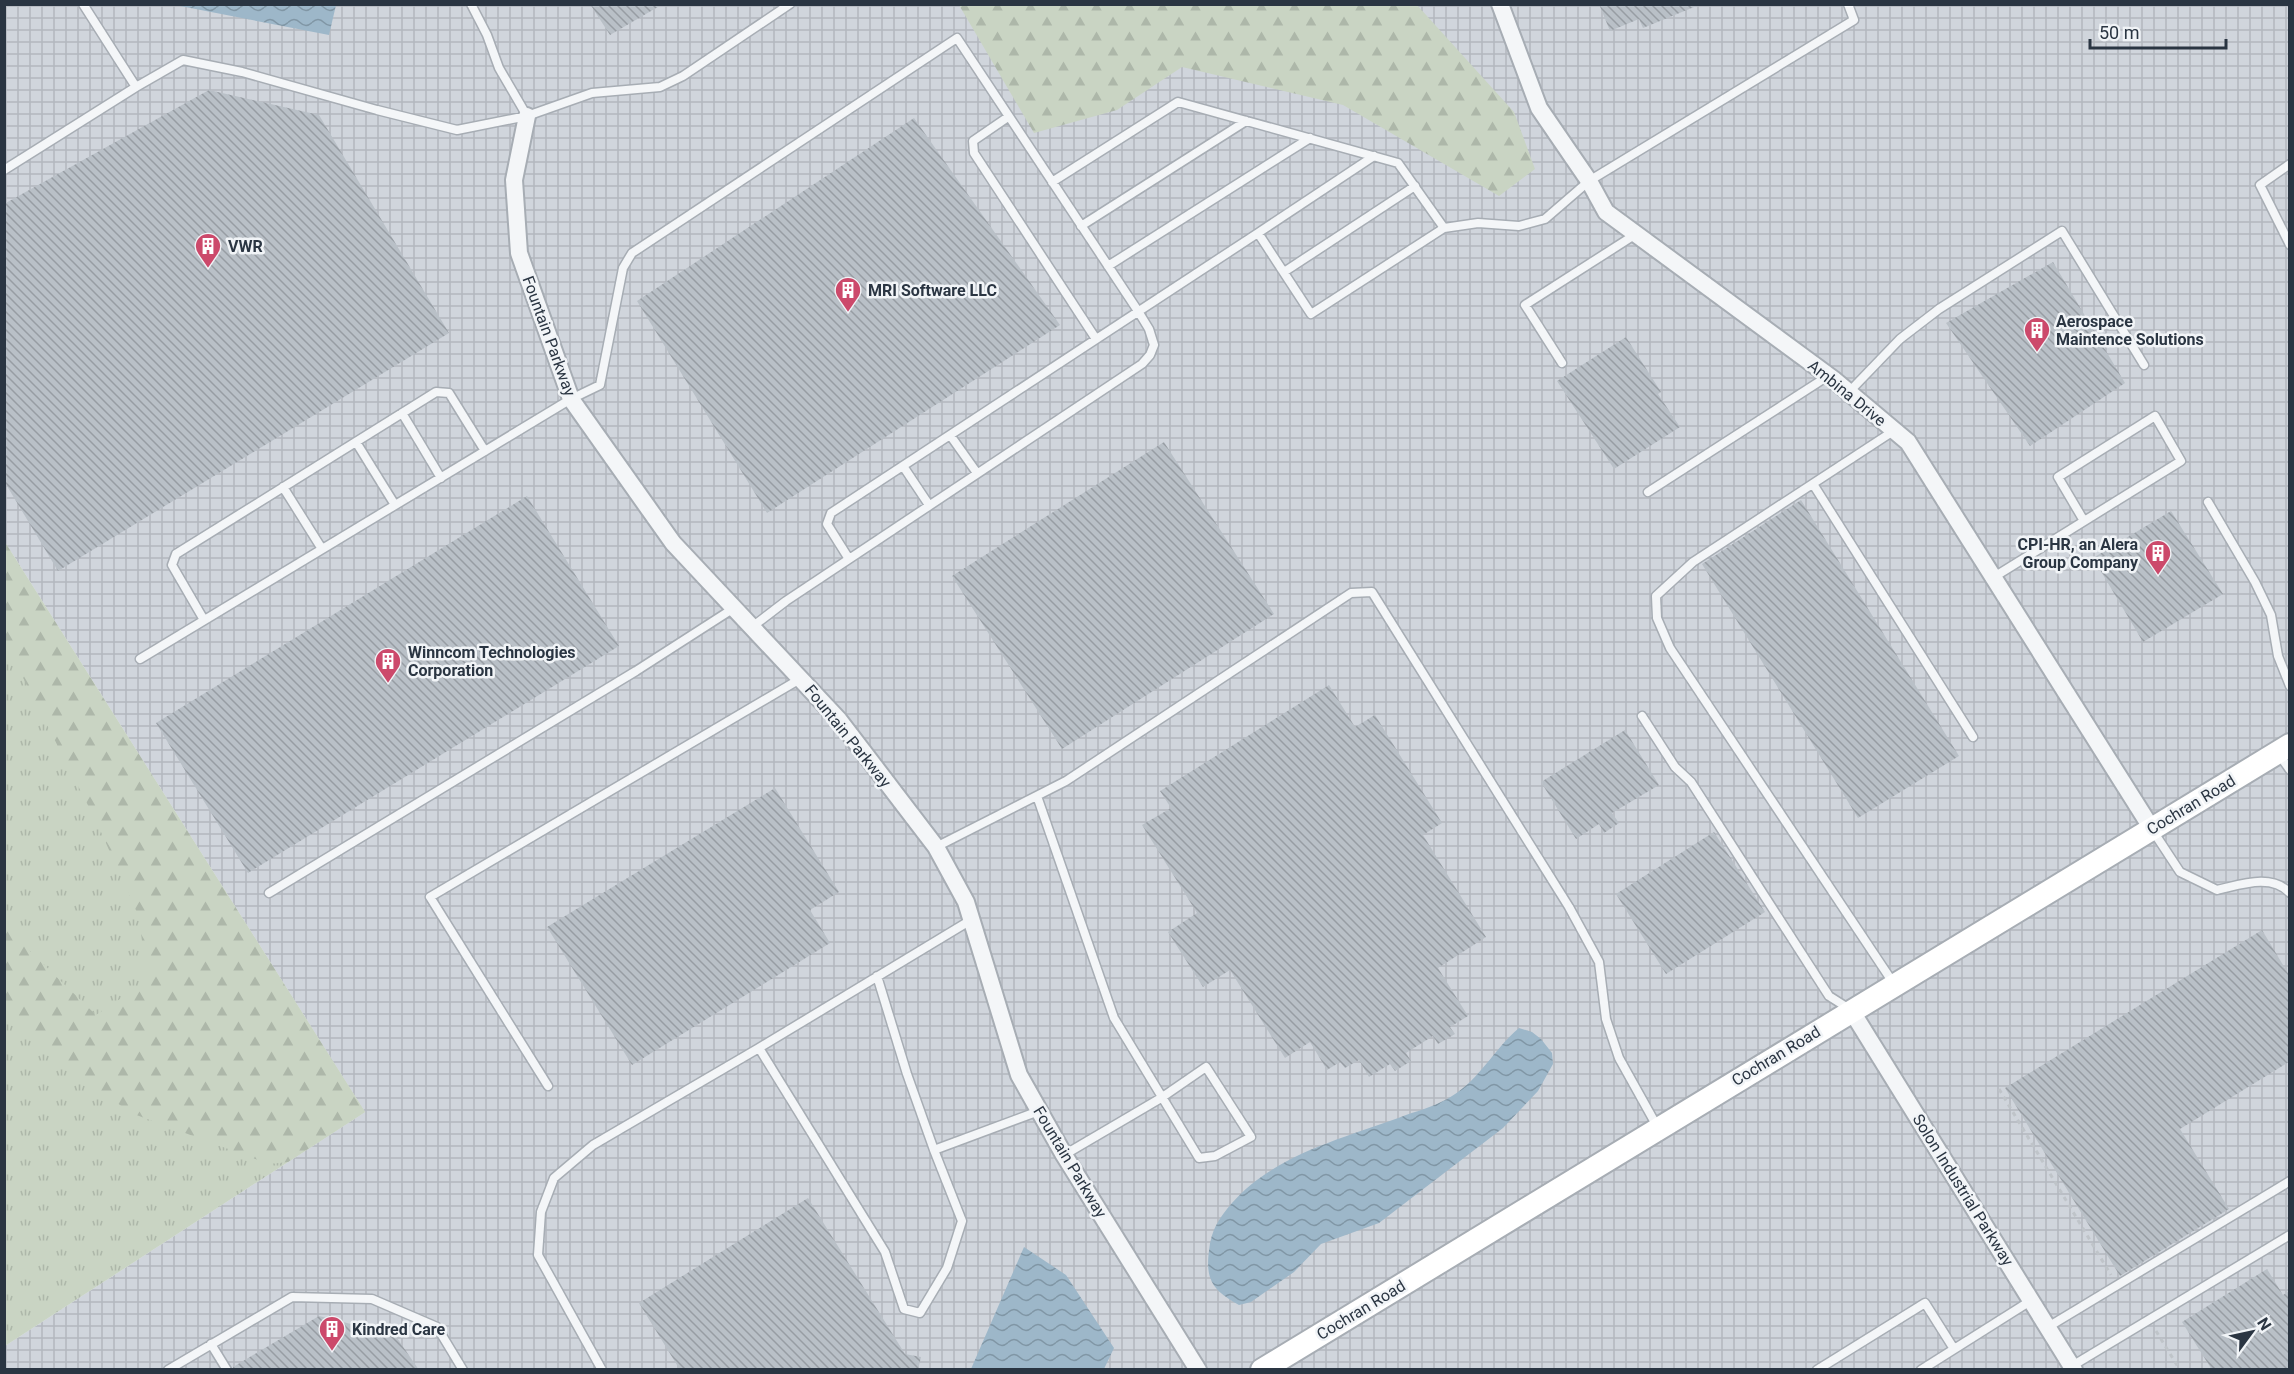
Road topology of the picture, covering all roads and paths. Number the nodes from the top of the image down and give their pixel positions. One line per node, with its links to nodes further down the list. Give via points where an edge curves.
1 (83, 4): 6 (lane)
2 (471, 4): 7 (lane, via 499,68)
3 (790, 4): 7 (lane, via 683,76 660,87 592,93)
4 (1500, 4): 14 (street, Ambina Drive, via 1539,108)
5 (1848, 4): 14 (lane, via 1854,20)
6 (136, 87): 7 (lane, via 183,60 457,130); 13 (lane)
7 (527, 117): 30 (street, Fountain Parkway, via 514,180 519,253)
8 (1008, 117): 15 (lane); 25 (lane, via 974,141 974,153); 30 (lane, via 957,39 632,253 623,268 600,386)
9 (1246, 121): 10 (lane); 15 (lane, via 1178,102); 17 (lane)
10 (1310, 138): 11 (lane); 22 (lane)
11 (1374, 156): 16 (lane, via 1398,163); 19 (lane)
12 (2289, 164): 21 (lane, via 2260,185)
13 (4, 170)
14 (1589, 181): 18 (lane, via 1545,219 1519,226 1478,223); 20 (street, Ambina Drive, via 1606,212)
15 (1052, 182): 17 (lane)
16 (1415, 186): 18 (lane); 23 (lane)
17 (1081, 225): 22 (lane)
18 (1444, 228): 23 (lane, via 1311,314)
19 (1258, 233): 23 (lane); 24 (lane)
20 (1636, 234): 26 (lane, via 1525,304); 28 (street, Ambina Drive)
21 (2289, 244)
22 (1108, 266): 24 (lane)
23 (1284, 272)
24 (1138, 311): 25 (lane); 37 (lane, via 1154,345 1142,364)
25 (1096, 339): 33 (lane)
26 (1562, 363)
27 (2144, 365): 29 (lane, via 2062,231 1939,309 1900,339)
28 (1828, 376): 29 (street, Ambina Drive); 41 (lane)
29 (1849, 392): 32 (street, Ambina Drive)
30 (571, 399): 35 (lane); 49 (street, Fountain Parkway, via 674,543)
31 (402, 413): 34 (lane); 35 (lane, via 436,392 449,393); 38 (lane)
32 (1894, 430): 39 (lane); 48 (street, Ambina Drive, via 1908,442)
33 (950, 435): 36 (lane); 37 (lane)
34 (356, 442): 40 (lane); 43 (lane)
35 (485, 451): 38 (lane)
36 (903, 466): 44 (lane); 47 (lane, via 831,513 827,524)
37 (977, 473): 44 (lane)
38 (441, 478): 43 (lane)
39 (1813, 484): 56 (lane); 65 (lane, via 1674,578 1656,596 1657,618 1670,648)
40 (283, 487): 46 (lane); 50 (lane, via 176,554 172,566)
41 (1648, 492)
42 (2208, 502): 54 (lane, via 2271,615 2278,656)
43 (395, 505): 46 (lane)
44 (929, 505): 47 (lane)
45 (2084, 521): 45 (lane, via 2181,460 2155,416 2058,477); 48 (lane)
46 (322, 549): 50 (lane)
47 (849, 559): 51 (lane)
48 (1994, 577): 59 (street, Ambina Drive)
49 (734, 608): 51 (street, Fountain Parkway); 61 (lane)
50 (204, 620): 52 (lane)
51 (752, 627): 53 (street, Fountain Parkway)
52 (140, 659)
53 (800, 679): 60 (street, Fountain Parkway, via 839,720); 68 (lane, via 430,897)
54 (2289, 686)
55 (1642, 716): 66 (lane, via 1675,767 1691,782 1829,996)
56 (1973, 737)
57 (2286, 756): 59 (street, Cochran Road)
58 (1037, 796): 60 (lane); 70 (lane, via 1114,1018); 72 (lane, via 1066,781 1351,593 1372,592 1569,907 1599,962 1606,1019 1619,1058)
59 (2152, 829): 62 (lane, via 2180,872 2217,890 2255,881 2283,885); 65 (street, Cochran Road)
60 (936, 847): 63 (street, Fountain Parkway, via 966,902)
61 (269, 893)
62 (2289, 893)
63 (971, 920): 64 (lane); 71 (street, Fountain Parkway, via 1019,1076)
64 (877, 976): 67 (lane); 73 (lane)
65 (1894, 985): 66 (street, Cochran Road)
66 (1851, 1010): 72 (street, Cochran Road); 78 (street, Solon Industrial Parkway)
67 (759, 1048): 73 (lane, via 885,1252 904,1309 920,1313 947,1268 962,1221); 87 (lane, via 593,1145 554,1178 541,1212 538,1255)
68 (548, 1086)
69 (1999, 1089): 77 (path)
70 (1161, 1098): 70 (lane, via 1206,1067 1251,1137 1215,1155 1199,1158); 74 (lane)
71 (1039, 1111): 73 (lane); 74 (street, Fountain Parkway)
72 (1658, 1128): 89 (street, Cochran Road)
73 (934, 1150)
74 (1064, 1155): 88 (street, Fountain Parkway)
75 (2289, 1181): 77 (lane)
76 (2289, 1235): 79 (lane)
77 (2118, 1285): 80 (lane)
78 (2032, 1300): 80 (street, Solon Industrial Parkway); 82 (lane)
79 (2149, 1319): 83 (lane); 92 (path)
80 (2048, 1327): 83 (street, Solon Industrial Parkway)
81 (211, 1344): 84 (lane); 85 (lane); 86 (lane, via 292,1297 372,1299 437,1327)
82 (1954, 1349): 90 (lane, via 1925,1303); 91 (lane)
83 (2073, 1368)
84 (168, 1370)
85 (227, 1370)
86 (463, 1370)
87 (602, 1370)
88 (1198, 1370)
89 (1262, 1370)
90 (1816, 1370)
91 (1921, 1370)
92 (2180, 1370)

